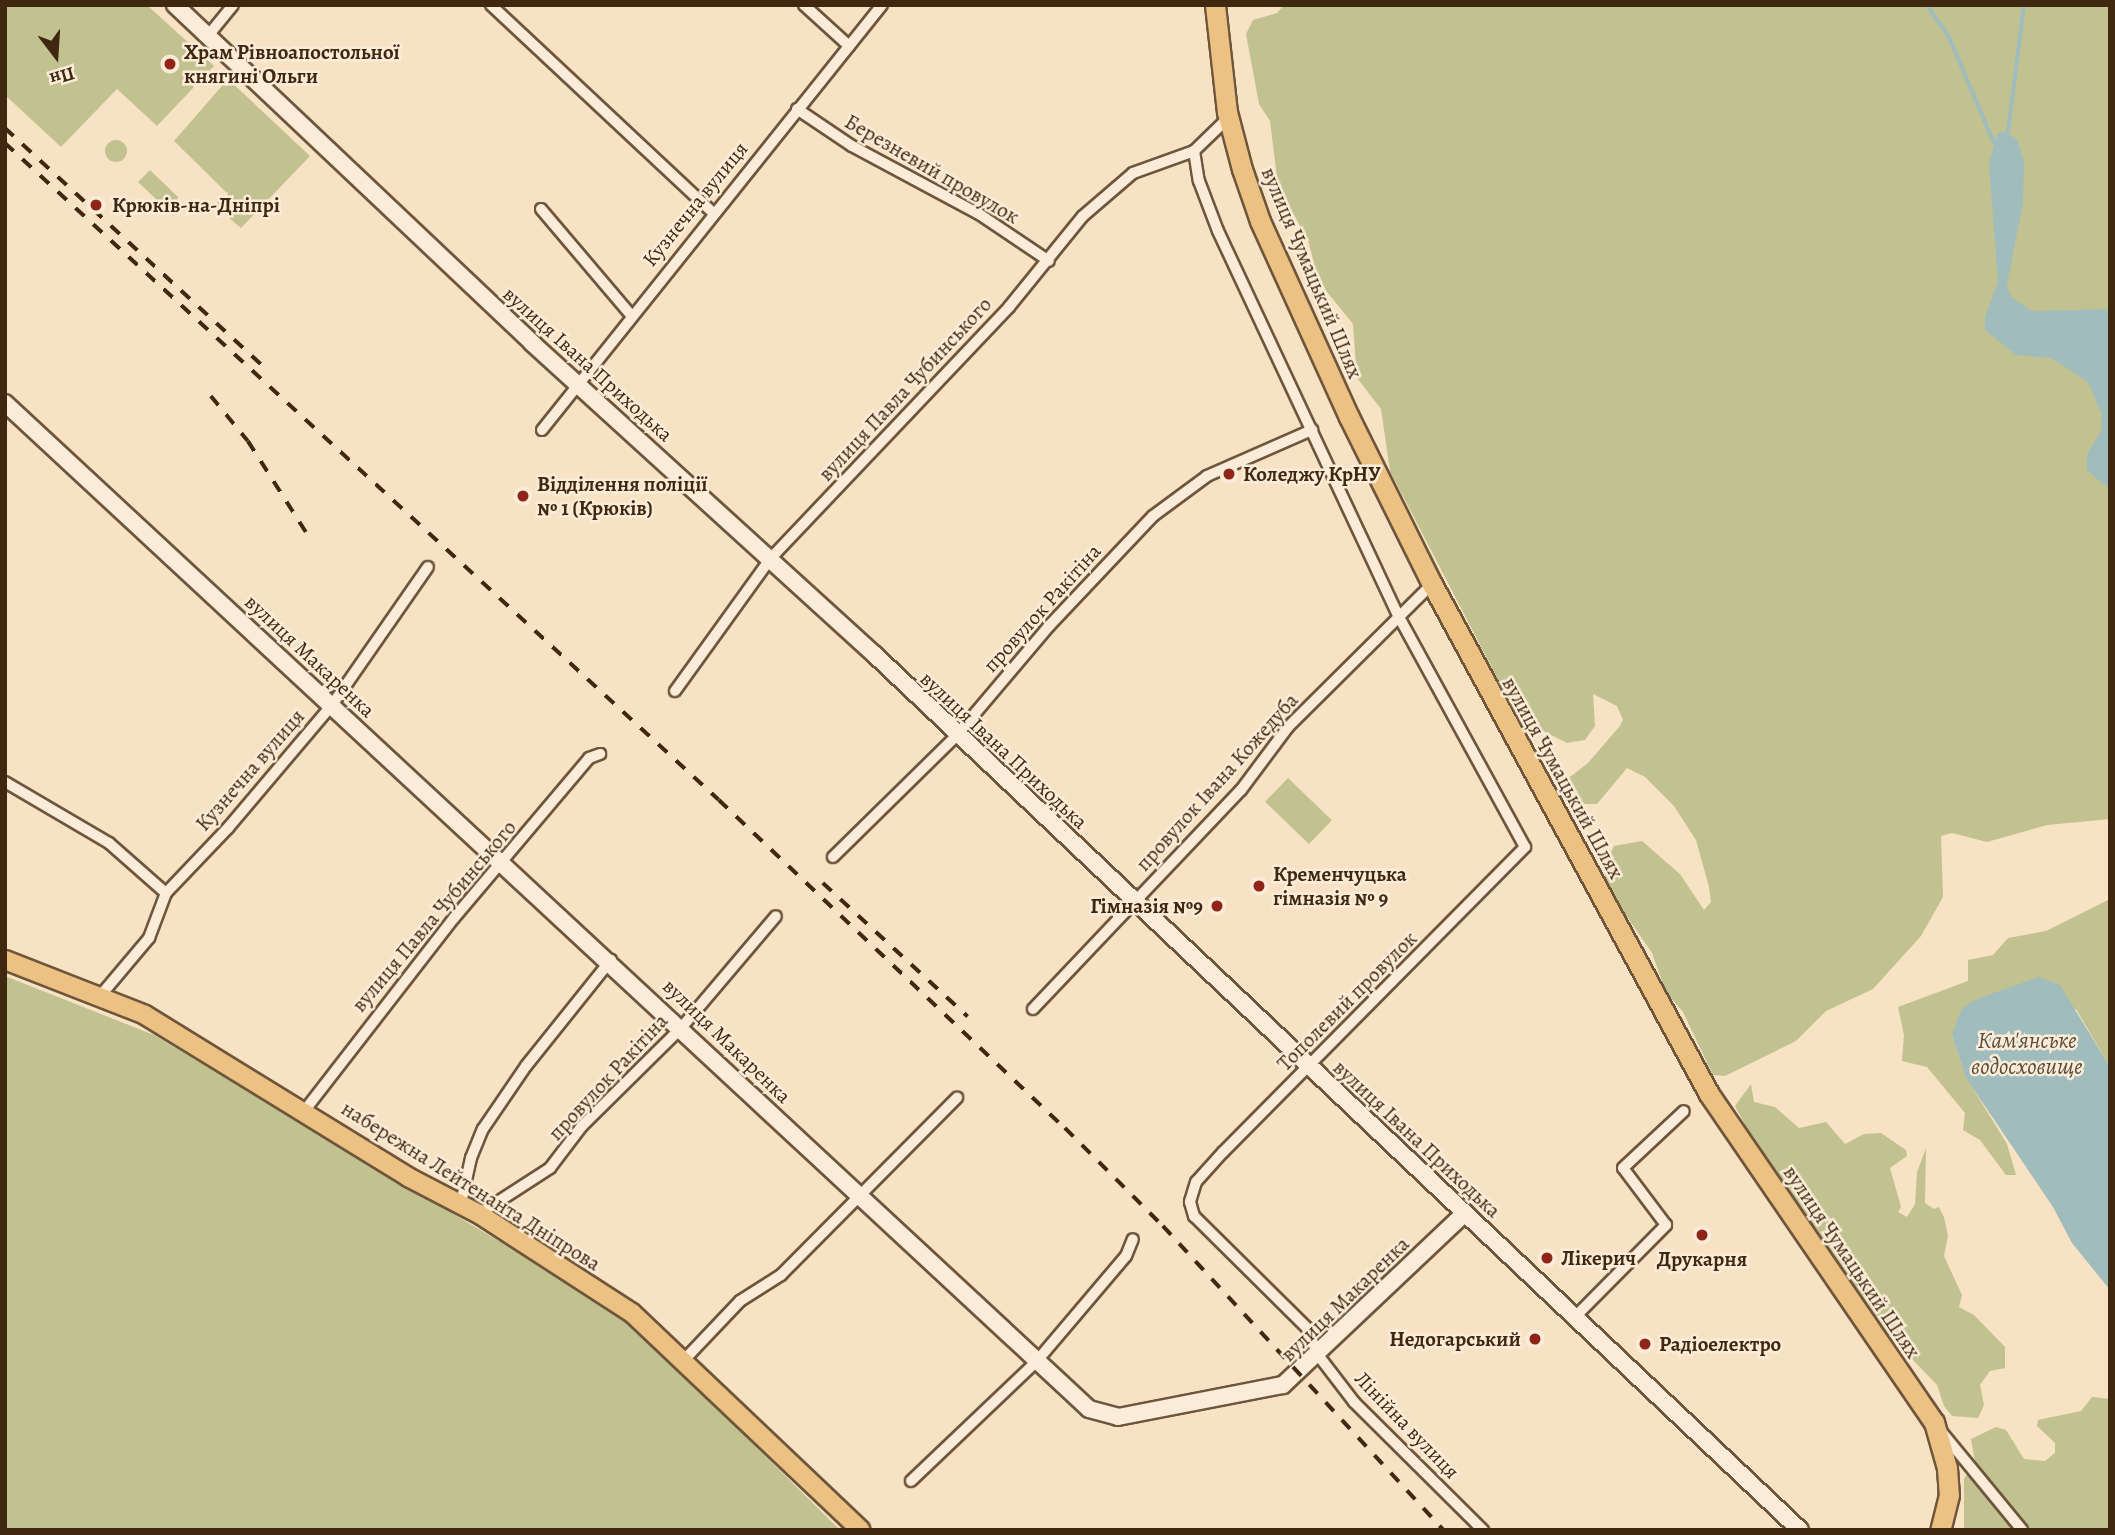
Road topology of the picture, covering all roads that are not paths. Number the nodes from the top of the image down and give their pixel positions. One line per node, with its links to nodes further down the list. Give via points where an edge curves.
1 (175, 5): 7 (main road, вулиця Івана Приходька)
2 (233, 5): 7 (street)
3 (491, 5): 13 (street)
4 (804, 5): 8 (street)
5 (882, 5): 8 (street, Кузнечна вулиця)
6 (1215, 5): 10 (highway, вулиця Чумацький Шлях)
7 (207, 37): 16 (main road, вулиця Івана Приходька)
8 (849, 46): 9 (street, Кузнечна вулиця)
9 (797, 109): 13 (street, Кузнечна вулиця); 14 (street, Березневий провулок, via 852,146 979,214)
10 (1228, 118): 11 (street); 22 (highway, вулиця Чумацький Шлях, via 1260,221)
11 (1194, 151): 14 (street, вулиця Павла Чубинського, via 1182,151 1133,173 1107,192); 19 (street, via 1199,181 1218,231)
12 (541, 209): 15 (street)
13 (713, 213): 15 (street, Кузнечна вулиця)
14 (1049, 261): 20 (street, вулиця Павла Чубинського)
15 (631, 314): 16 (street, Кузнечна вулиця)
16 (581, 387): 18 (street, Кузнечна вулиця); 20 (main road, вулиця Івана Приходька)
17 (5, 403): 25 (main road, вулиця Макаренка)
18 (542, 430)
19 (1312, 430): 23 (street); 26 (street, провулок Ракітіна, via 1207,476 1163,508 1058,617)
20 (771, 558): 24 (street, вулиця Павла Чубинського); 26 (main road, вулиця Івана Приходька)
21 (428, 567): 25 (street, Кузнечна вулиця)
22 (1432, 584): 23 (street, провулок Івана Кожедуба); 53 (highway, вулиця Чумацький Шлях, via 1709,1094)
23 (1399, 617): 32 (street, провулок Івана Кожедуба, via 1289,727 1241,790); 39 (street, Тополевий провулок, via 1525,847)
24 (675, 691)
25 (332, 705): 30 (main road, вулиця Макаренка); 31 (street, Кузнечна вулиця)
26 (956, 736): 29 (street, провулок Ракітіна); 32 (main road, вулиця Івана Приходька)
27 (600, 754): 30 (street, вулиця Павла Чубинського, via 589,758)
28 (5, 782): 31 (street, via 109,843)
29 (833, 857)
30 (503, 862): 35 (main road, вулиця Макаренка); 41 (street, вулиця Павла Чубинського, via 359,1036)
31 (166, 893): 36 (street, Кузнечна вулиця, via 149,937)
32 (1135, 901): 37 (street, провулок Івана Кожедуба); 39 (main road, вулиця Івана Приходька)
33 (776, 916): 38 (street, провулок Ракітіна)
34 (5, 960): 36 (main road, набережна Лейтенанта Дніпрова)
35 (611, 960): 38 (main road, вулиця Макаренка); 45 (street, via 526,1066 484,1129 471,1158)
36 (101, 995): 41 (main road, набережна Лейтенанта Дніпрова, via 145,1015)
37 (1033, 1009)
38 (682, 1027): 44 (main road, вулиця Макаренка); 46 (street, провулок Ракітіна, via 582,1126 550,1168)
39 (1310, 1066): 43 (street, Тополевий провулок); 47 (main road, вулиця Івана Приходька)
40 (957, 1098): 44 (street)
41 (305, 1110): 45 (main road, набережна Лейтенанта Дніпрова, via 408,1177)
42 (1684, 1111): 49 (street, via 1623,1168 1666,1225)
43 (1196, 1182): 50 (street, Лінійна вулиця, via 1190,1202 1194,1216 1307,1328)
44 (857, 1196): 51 (street, via 781,1275 740,1301); 52 (main road, вулиця Макаренка)
45 (461, 1203): 46 (main road, набережна Лейтенанта Дніпрова)
46 (479, 1214): 51 (main road, набережна Лейтенанта Дніпрова, via 632,1313)
47 (1463, 1215): 49 (main road, вулиця Івана Приходька); 50 (main road, вулиця Макаренка)
48 (1133, 1239): 52 (street, via 1126,1256)
49 (1574, 1318): 57 (main road, вулиця Івана Приходька)
50 (1318, 1355): 52 (main road, вулиця Макаренка, via 1295,1377 1273,1389 1118,1417 1080,1403); 56 (street, Лінійна вулиця, via 1354,1402)
51 (685, 1359): 55 (main road, набережна Лейтенанта Дніпрова)
52 (1036, 1362): 54 (street)
53 (1934, 1422): 58 (highway, вулиця Чумацький Шлях, via 1949,1495); 59 (street)
54 (911, 1481)
55 (861, 1530)
56 (1483, 1530)
57 (1800, 1530)
58 (1940, 1530)
59 (2022, 1530)

